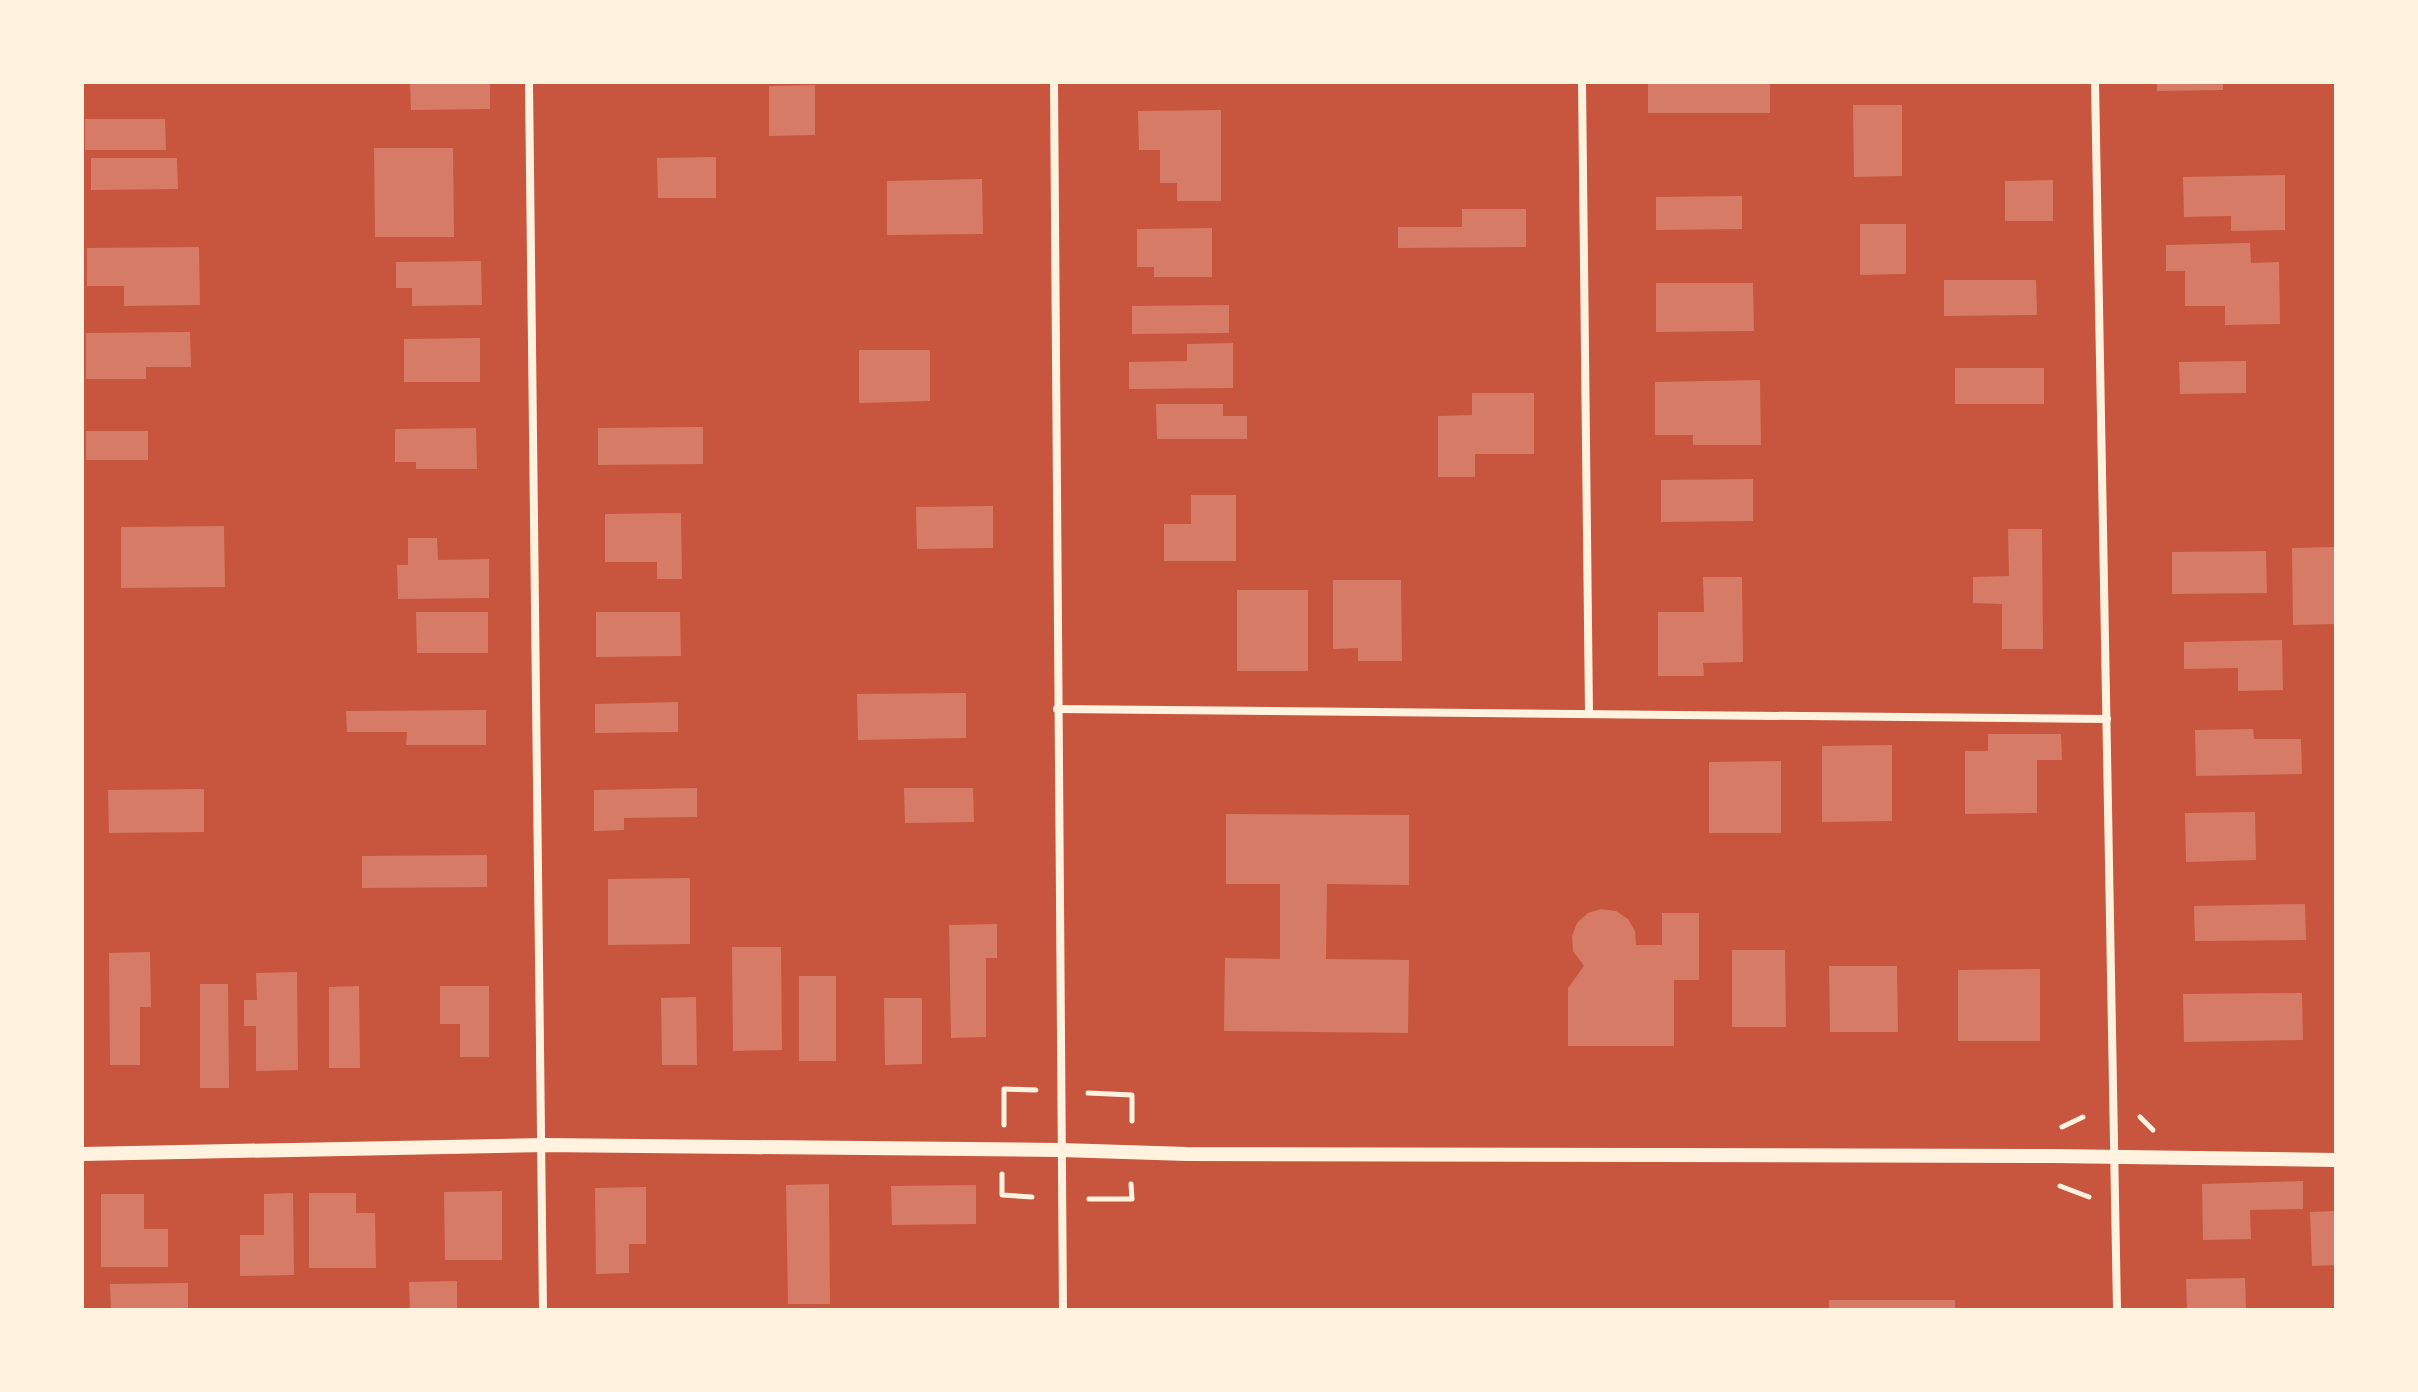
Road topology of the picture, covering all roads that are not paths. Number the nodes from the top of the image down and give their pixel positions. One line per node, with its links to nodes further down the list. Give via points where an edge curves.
1 (529, 82): 8 (street)
2 (1054, 82): 5 (street)
3 (1582, 82): 6 (street)
4 (2095, 82): 7 (street)
5 (1057, 709): 6 (street); 9 (street)
6 (1589, 714): 7 (street)
7 (2107, 719): 11 (street)
8 (543, 1145): 9 (street); 10 (street); 13 (street)
9 (1061, 1150): 11 (street); 14 (street)
10 (82, 1154)
11 (2115, 1157): 12 (street); 15 (street)
12 (2336, 1160)
13 (543, 1310)
14 (1063, 1310)
15 (2117, 1310)

